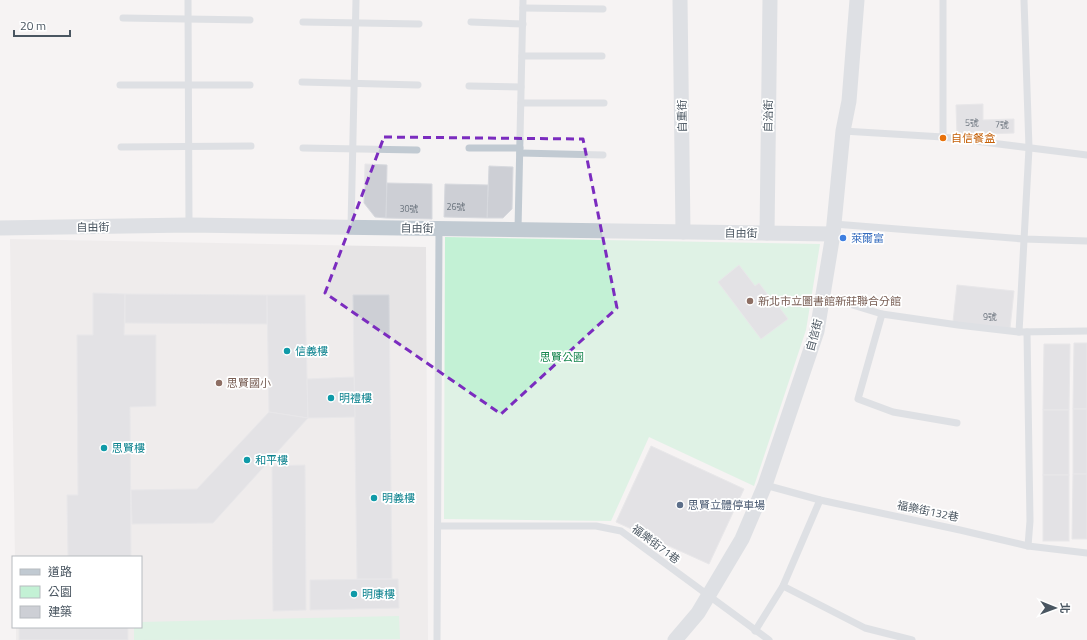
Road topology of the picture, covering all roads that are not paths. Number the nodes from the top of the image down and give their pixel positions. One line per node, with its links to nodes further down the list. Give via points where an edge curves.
1 (188, 0): 12 (lane)
2 (356, 0): 16 (lane)
3 (523, 0): 9 (lane)
4 (680, 0): 50 (street, 自重街)
5 (770, 0): 51 (street, 自治街)
6 (857, 0): 31 (street, 自信街, via 849,101)
7 (943, 0): 32 (lane)
8 (1024, 0): 38 (lane)
9 (523, 8): 10 (lane); 18 (lane)
10 (603, 9)
11 (123, 18): 12 (lane)
12 (188, 19): 13 (lane); 22 (lane)
13 (250, 20)
14 (303, 22): 16 (lane)
15 (471, 22): 18 (lane)
16 (355, 23): 17 (lane); 23 (lane)
17 (419, 24)
18 (523, 24): 19 (lane)
19 (522, 56): 20 (lane); 28 (lane)
20 (602, 56)
21 (302, 82): 23 (lane)
22 (188, 84): 24 (lane); 25 (lane); 33 (lane)
23 (354, 84): 26 (lane); 39 (lane)
24 (120, 85)
25 (250, 85)
26 (418, 85)
27 (469, 86): 28 (lane)
28 (521, 87): 29 (lane)
29 (521, 103): 30 (lane); 41 (lane)
30 (604, 103)
31 (843, 131): 32 (lane); 48 (street, 自信街)
32 (943, 136): 38 (lane)
33 (189, 146): 34 (lane); 35 (lane); 44 (lane)
34 (251, 146)
35 (121, 147)
36 (303, 148): 39 (lane)
37 (469, 148): 41 (lane)
38 (1029, 148): 43 (lane); 52 (lane)
39 (352, 149): 40 (lane); 45 (lane)
40 (417, 150)
41 (520, 151): 42 (lane); 49 (lane)
42 (603, 155)
43 (1087, 155)
44 (189, 225): 45 (street, 自由街); 46 (street, 自由街)
45 (351, 227): 47 (street, 自由街)
46 (0, 228)
47 (439, 229): 49 (street, 自由街); 61 (lane)
48 (834, 229): 51 (street, 自由街); 52 (lane); 54 (street, 自信街)
49 (518, 230): 50 (street, 自由街)
50 (683, 232): 51 (street, 自由街)
51 (767, 233)
52 (1024, 240): 53 (lane); 57 (lane)
53 (1087, 241)
54 (823, 296): 55 (lane); 59 (street, 自信街, via 817,331)
55 (882, 314): 57 (lane); 58 (lane, via 858,399 893,412)
56 (1087, 331): 57 (lane)
57 (1023, 332): 62 (lane, via 1030,521)
58 (957, 423)
59 (765, 485): 60 (lane, 福樂街132巷); 65 (street, 自信街, via 742,539)
60 (820, 500): 62 (lane, 福樂街132巷); 64 (lane)
61 (438, 526): 65 (lane, 福樂街71巷, via 596,526 621,531); 67 (lane)
62 (1028, 546): 63 (lane, 福樂街132巷)
63 (1087, 553)
64 (783, 586): 66 (lane); 70 (lane, via 865,628)
65 (708, 597): 66 (lane, 福樂街71巷); 68 (street, 自信街)
66 (755, 631): 69 (lane, 福樂街71巷)
67 (437, 640)
68 (675, 640)
69 (769, 640)
70 (912, 640)

